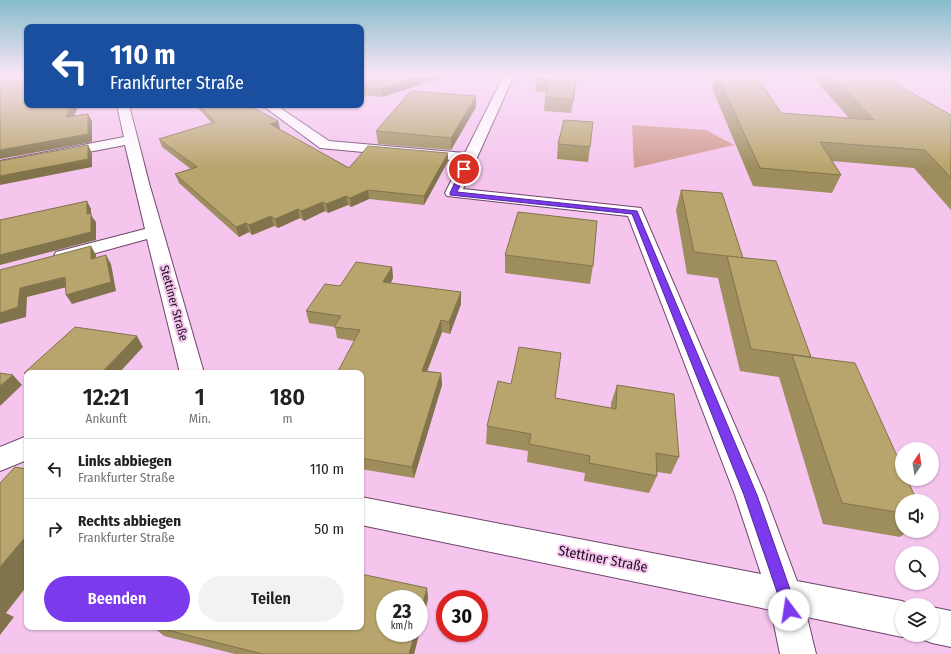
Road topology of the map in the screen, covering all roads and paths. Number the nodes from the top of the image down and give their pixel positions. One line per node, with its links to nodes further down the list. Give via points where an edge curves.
1 (495, 106): 5 (street)
2 (124, 108): 4 (street, Stettiner Straße)
3 (272, 108): 5 (street, via 322,144)
4 (132, 140): 6 (street); 7 (street, Stettiner Straße)
5 (470, 158): 13 (street, via 453,193 635,212 750,495)
6 (0, 165)
7 (155, 232): 8 (street); 9 (street, Stettiner Straße)
8 (46, 261)
9 (191, 370)
10 (24, 449): 11 (street)
11 (0, 459)
12 (364, 512): 13 (street, Stettiner Straße)
13 (785, 595): 14 (street, Stettiner Straße); 17 (street)
14 (895, 618)
15 (939, 626): 16 (street)
16 (951, 629)
17 (798, 654)

